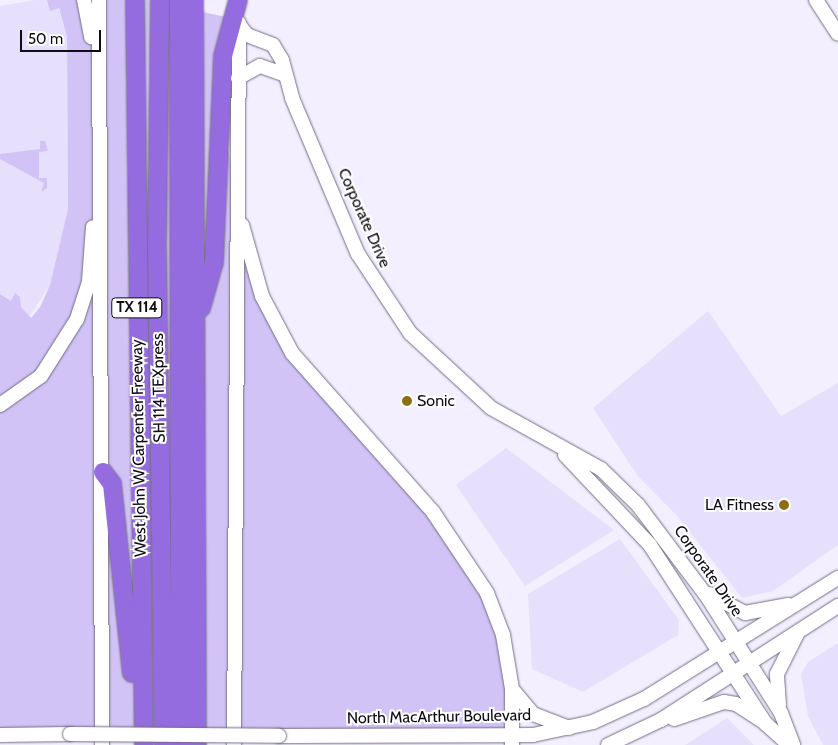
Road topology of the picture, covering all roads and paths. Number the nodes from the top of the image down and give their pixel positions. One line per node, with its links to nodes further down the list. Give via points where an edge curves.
1 (84, 0): 14 (main road)
2 (98, 0): 14 (main road)
3 (135, 0): 9 (highway, West John W Carpenter Freeway / TX 114)
4 (160, 0): 17 (highway, SH 114 TEXpress)
5 (179, 0): 44 (highway, SH 114 TEXpress)
6 (194, 0): 18 (highway)
7 (239, 0): 10 (main road); 18 (highway, via 223,56 214,262)
8 (816, 0): 11 (main road)
9 (135, 23): 17 (highway); 42 (highway, West John W Carpenter Freeway / TX 114)
10 (239, 25): 12 (main road, Corporate Drive, via 247,35 273,45 282,60); 13 (main road)
11 (838, 34)
12 (283, 74): 13 (main road, via 260,66); 20 (main road, Corporate Drive, via 358,254 391,308 448,372 491,408)
13 (238, 78): 16 (main road)
14 (99, 90): 15 (main road)
15 (101, 130): 19 (main road, via 94,161 89,281 77,319 41,376); 21 (main road)
16 (236, 176): 33 (main road, via 245,244 274,324 292,353 433,512 472,563 503,636); 46 (main road)
17 (157, 243): 43 (highway, SH 114 TEXpress)
18 (196, 322): 45 (highway)
19 (0, 405)
20 (559, 449): 22 (main road, Corporate Drive, via 601,468); 23 (main road, Corporate Drive)
21 (103, 472): 40 (main road); 41 (highway, via 112,484 131,663)
22 (639, 506): 23 (main road); 25 (main road, Corporate Drive)
23 (626, 516): 30 (main road, Corporate Drive, via 679,585)
24 (838, 578): 26 (main road, North MacArthur Boulevard)
25 (698, 583): 26 (main road, via 716,600 745,613); 29 (main road, Corporate Drive)
26 (801, 602): 29 (main road, North MacArthur Boulevard)
27 (838, 606): 28 (main road)
28 (799, 632): 31 (main road); 34 (main road, via 777,674)
29 (736, 644): 30 (main road, North MacArthur Boulevard); 31 (main road, Corporate Drive)
30 (722, 652): 32 (main road, Corporate Drive); 37 (main road, North MacArthur Boulevard, via 618,712)
31 (749, 664): 32 (main road); 34 (main road, Corporate Drive)
32 (736, 672): 35 (main road); 36 (main road, Corporate Drive)
33 (512, 689): 37 (main road, via 533,714); 39 (main road)
34 (781, 713): 49 (main road, Corporate Drive)
35 (661, 720): 36 (main road, via 724,702 736,704); 47 (main road)
36 (766, 724): 48 (main road, Corporate Drive)
37 (570, 728): 39 (main road, North MacArthur Boulevard)
38 (0, 735): 39 (main road, North MacArthur Boulevard, bridge)
39 (512, 740)
40 (102, 745)
41 (134, 745)
42 (144, 745)
43 (164, 745)
44 (180, 745)
45 (197, 745)
46 (234, 745)
47 (608, 745)
48 (789, 745)
49 (793, 745)

